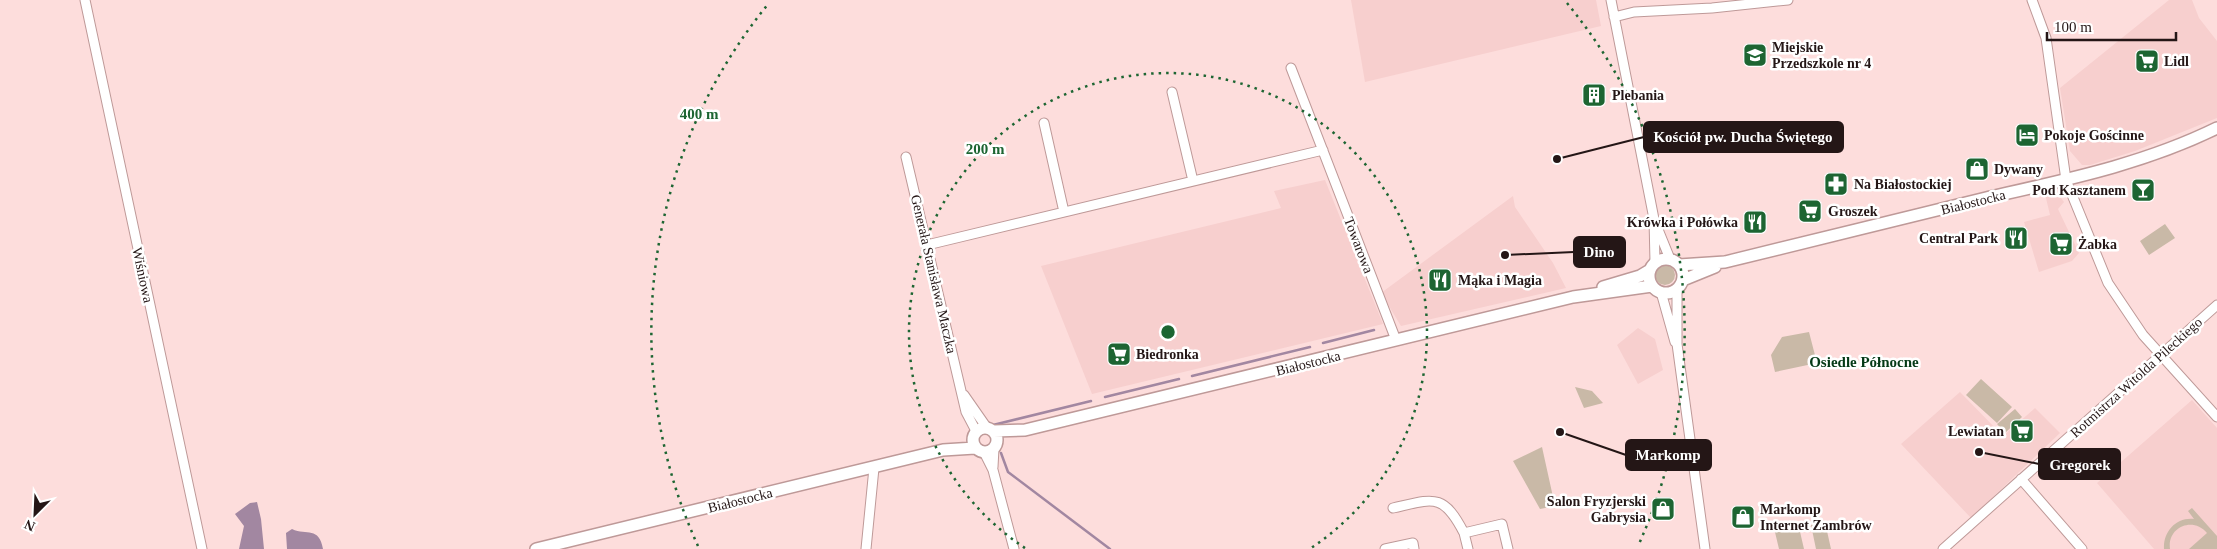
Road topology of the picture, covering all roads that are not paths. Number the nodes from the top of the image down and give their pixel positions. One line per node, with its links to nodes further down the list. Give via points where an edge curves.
1 (85, 0): 36 (street, Wiśniowa)
2 (1611, 0): 5 (street)
3 (1788, 0): 5 (street, via 1634,12)
4 (2032, 0): 12 (street, via 2046,38)
5 (1614, 17): 15 (street)
6 (1291, 68): 10 (street, Towarowa)
7 (1172, 92): 13 (street)
8 (1044, 123): 14 (street)
9 (2217, 128): 12 (main road, Białostocka, via 2175,148)
10 (1322, 150): 13 (street); 24 (street, Towarowa)
11 (906, 157): 16 (street, Generała Stanisława Maczka)
12 (2066, 180): 18 (main road, Białostocka); 26 (street, via 2108,283)
13 (1193, 181): 14 (street)
14 (1064, 212): 16 (street)
15 (1654, 220): 17 (street); 19 (street)
16 (927, 245): 29 (street, Generała Stanisława Maczka, via 966,412)
17 (1675, 262): 18 (main road, Białostocka); 19 (main road, via 1665,259); 20 (main road, via 1682,270)
18 (1725, 262): 20 (main road, Białostocka)
19 (1652, 266): 21 (main road, via 1649,276); 22 (main road, Białostocka)
20 (1680, 285): 21 (main road, via 1666,293); 25 (street)
21 (1657, 289): 22 (main road, Białostocka); 25 (street)
22 (1590, 294): 24 (main road, Białostocka)
23 (2217, 305): 26 (street, Rotmistrza Witolda Pileckiego)
24 (1396, 340): 28 (main road, Białostocka)
25 (1677, 344): 44 (street)
26 (2160, 355): 27 (street); 33 (street, Rotmistrza Witolda Pileckiego)
27 (2217, 417)
28 (1026, 430): 29 (main road, Białostocka); 30 (main road, Białostocka)
29 (983, 431): 30 (main road, via 997,439); 30 (main road, via 973,441); 31 (main road, Białostocka)
30 (987, 449): 31 (main road, Białostocka); 39 (street)
31 (943, 450): 32 (main road, Białostocka)
32 (874, 468): 37 (main road, Białostocka); 38 (street)
33 (2021, 479): 45 (street, Rotmistrza Witolda Pileckiego); 46 (street)
34 (1393, 508): 35 (street, via 1440,501 1454,514)
35 (1464, 533): 42 (street); 43 (street, via 1502,524)
36 (202, 549)
37 (536, 549)
38 (866, 549)
39 (1014, 549)
40 (1388, 549): 41 (street, via 1412,543)
41 (1414, 549)
42 (1468, 549)
43 (1508, 549)
44 (1705, 549)
45 (1943, 549)
46 (2082, 549)

